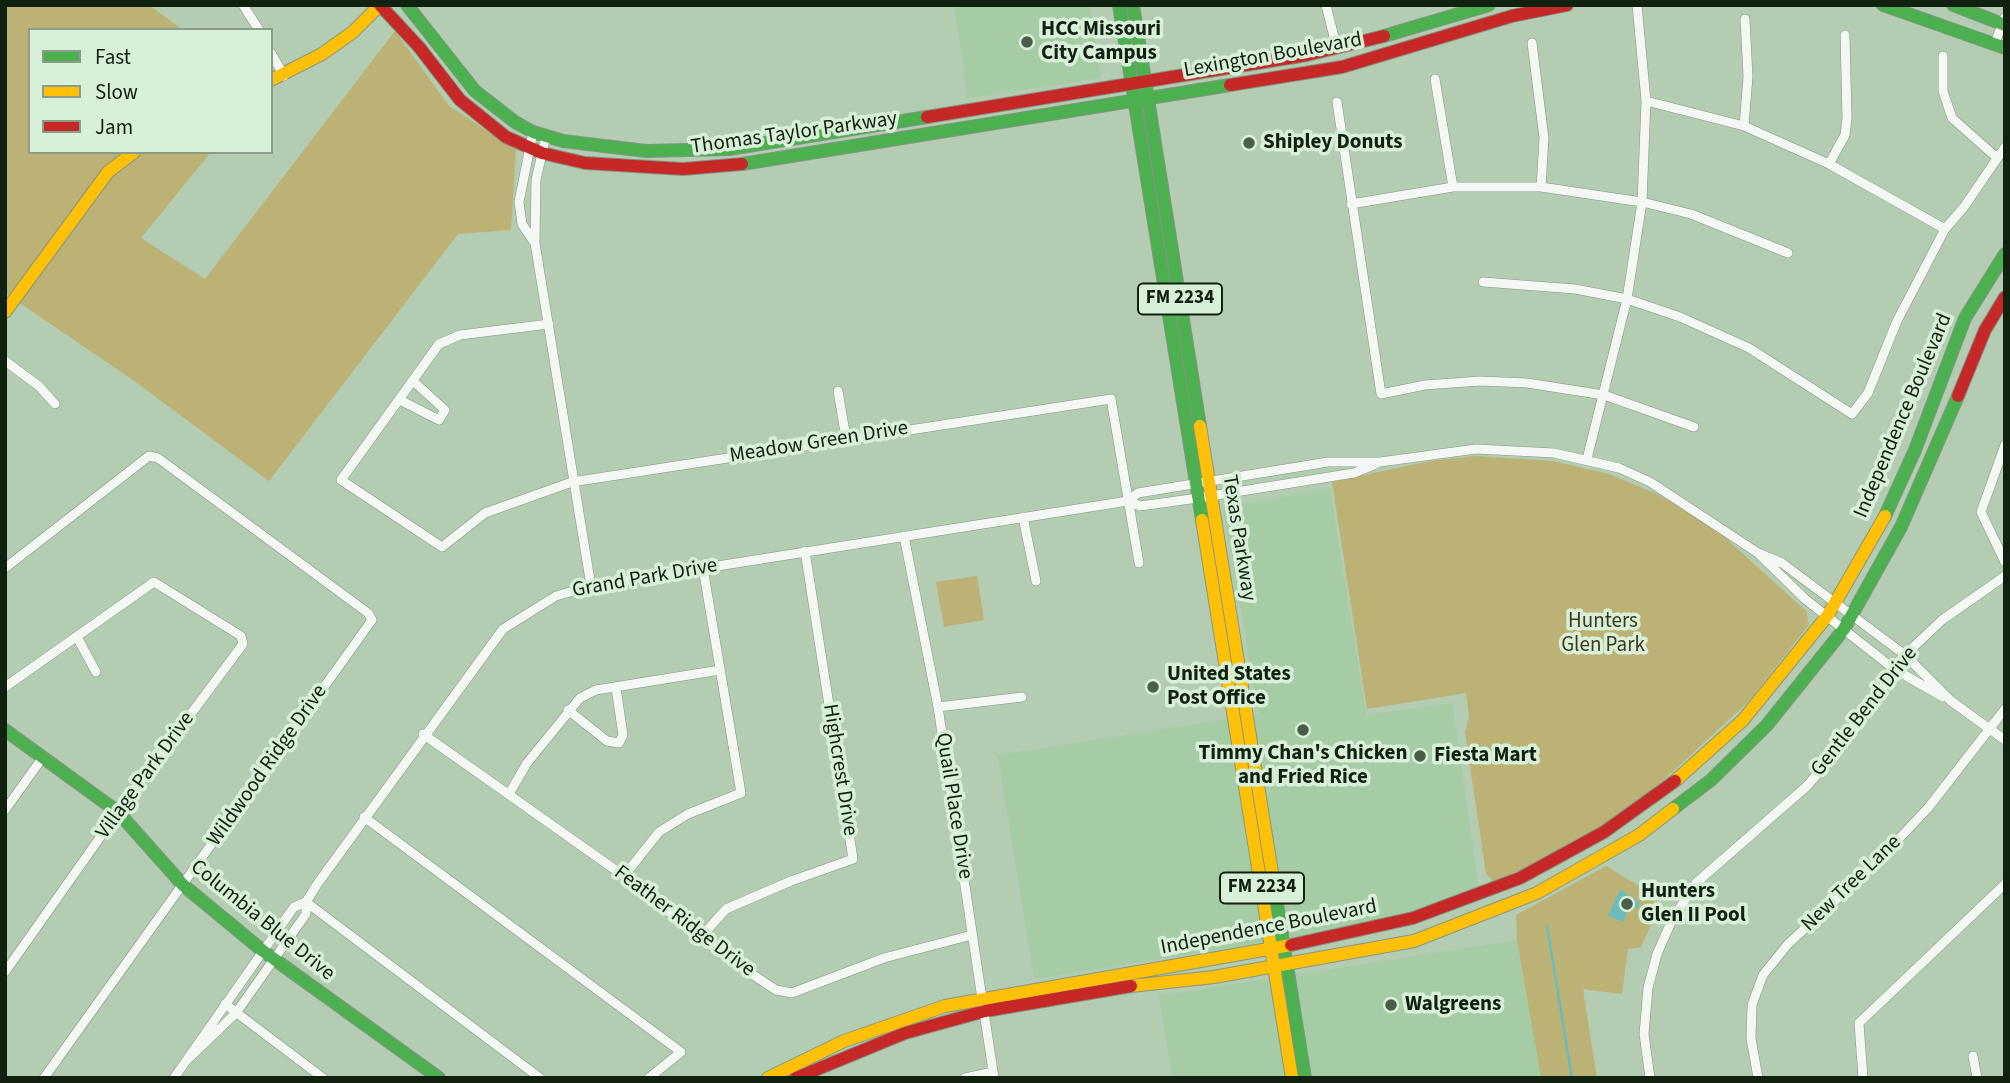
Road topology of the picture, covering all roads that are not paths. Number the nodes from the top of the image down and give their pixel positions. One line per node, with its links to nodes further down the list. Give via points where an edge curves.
1 (380, 5): 25 (main road, via 353,32); 37 (main road, Thomas Taylor Parkway, via 460,100 506,137)
2 (407, 5): 34 (main road, Thomas Taylor Parkway, via 475,91)
3 (1119, 5): 27 (main road, Texas Parkway / FM 2234)
4 (1133, 5): 27 (main road, Texas Parkway / FM 2234)
5 (1326, 5): 20 (street)
6 (1489, 5): 12 (main road, Lexington Boulevard)
7 (1567, 5): 15 (main road, Lexington Boulevard)
8 (1637, 5): 29 (street)
9 (1952, 5): 14 (main road)
10 (247, 6): 16 (street)
11 (1888, 6): 19 (main road)
12 (1471, 10): 15 (main road); 20 (main road, Lexington Boulevard)
13 (1745, 19): 33 (street, via 1748,77)
14 (2004, 22): 19 (street)
15 (1476, 27): 24 (main road, Lexington Boulevard)
16 (258, 28)
17 (1845, 36): 41 (street, via 1845,135)
18 (1532, 43): 43 (street, via 1544,138)
19 (2000, 46)
20 (1337, 49): 21 (main road, Lexington Boulevard)
21 (1307, 55): 24 (main road); 27 (main road, Lexington Boulevard)
22 (1943, 57): 40 (street, via 1943,90 1952,118)
23 (273, 60): 25 (street)
24 (1311, 72): 28 (main road, Lexington Boulevard)
25 (278, 78)
26 (1434, 79): 42 (street)
27 (1138, 82): 28 (main road, Texas Parkway / FM 2234); 31 (main road, Thomas Taylor Parkway)
28 (1140, 99): 32 (main road, Thomas Taylor Parkway); 54 (main road, Texas Parkway / FM 2234)
29 (1646, 101): 33 (street); 44 (street)
30 (1337, 102): 45 (street)
31 (998, 105): 32 (main road); 35 (main road, Thomas Taylor Parkway, via 708,150 613,149)
32 (1001, 122): 38 (main road, Thomas Taylor Parkway, via 709,168 611,167)
33 (1744, 126): 41 (street)
34 (533, 132): 35 (main road, Thomas Taylor Parkway); 37 (street)
35 (546, 136): 38 (street)
36 (2005, 147): 40 (street)
37 (528, 148): 38 (main road, Thomas Taylor Parkway); 47 (street, via 519,202 522,224)
38 (542, 153): 47 (street, via 536,180)
39 (131, 154): 53 (main road, via 108,172)
40 (1996, 157): 46 (street)
41 (1829, 164): 46 (street)
42 (1452, 187): 43 (street); 45 (street)
43 (1541, 187): 44 (street)
44 (1642, 202): 48 (street, via 1691,214); 52 (street)
45 (1351, 204): 61 (street, via 1381,394 1480,381 1527,383)
46 (1945, 229): 52 (street, via 1896,321 1868,393 1852,414 1749,348)
47 (535, 243): 55 (street)
48 (1788, 253)
49 (2005, 254): 56 (main road, Independence Boulevard)
50 (1483, 282): 52 (street, via 1575,289)
51 (2005, 297): 57 (main road, Independence Boulevard)
52 (1627, 299): 61 (street)
53 (5, 312)
54 (1176, 316): 70 (main road, Texas Parkway / FM 2234); 71 (main road, Texas Parkway / FM 2234)
55 (549, 324): 59 (street, via 460,335 439,345); 69 (street)
56 (1962, 325): 57 (main road); 85 (main road, Independence Boulevard, via 1915,450 1882,523)
57 (1983, 334): 87 (main road, Independence Boulevard, via 1932,461)
58 (5, 361): 63 (street, via 40,386)
59 (413, 381): 62 (street); 62 (street, via 445,410 439,421)
60 (838, 391): 65 (street)
61 (1604, 396): 64 (street); 67 (street)
62 (400, 400): 69 (street, Meadow Green Drive, via 341,480 442,547 485,513)
63 (55, 404)
64 (1694, 427)
65 (846, 438): 69 (street, Meadow Green Drive); 73 (street, Meadow Green Drive, via 1111,399)
66 (2005, 445): 78 (street, via 1981,512)
67 (1587, 459): 68 (street, Grand Park Drive, via 1476,449); 77 (street, Grand Park Drive, via 1650,482)
68 (1380, 463): 70 (street, Grand Park Drive, via 1328,462); 72 (street, Grand Park Drive, via 1354,473)
69 (572, 482): 84 (street)
70 (1209, 482): 71 (street, Grand Park Drive); 72 (main road, Texas Parkway / FM 2234)
71 (1196, 484): 72 (main road, Texas Parkway / FM 2234); 73 (street, Grand Park Drive, via 1138,493)
72 (1205, 497): 73 (street, Grand Park Drive, via 1140,506); 89 (main road, Texas Parkway / FM 2234); 91 (main road, Texas Parkway / FM 2234)
73 (1128, 501): 74 (street, Grand Park Drive); 79 (street)
74 (1023, 517): 75 (street, Grand Park Drive); 83 (street)
75 (904, 537): 76 (street, Grand Park Drive); 100 (street, Quail Place Drive)
76 (805, 551): 81 (street, Grand Park Drive); 123 (street, Highcrest Drive, via 853,859 726,909)
77 (1758, 553): 85 (street, Grand Park Drive, via 1782,563); 86 (street, Grand Park Drive)
78 (2005, 562)
79 (1139, 563)
80 (5, 568): 117 (street, Wildwood Ridge Drive, via 149,456 158,458 372,620)
81 (703, 568): 84 (street, Grand Park Drive); 94 (street)
82 (2005, 576): 92 (street, Gentle Bend Drive, via 1942,620)
83 (1036, 581)
84 (591, 586): 105 (street, Grand Park Drive, via 556,596 503,629)
85 (1837, 603): 86 (main road, Independence Boulevard); 87 (street, Grand Park Drive)
86 (1828, 615): 88 (street, Grand Park Drive); 110 (main road, Independence Boulevard, via 1777,682)
87 (1853, 615): 88 (main road, Independence Boulevard); 92 (street, Grand Park Drive)
88 (1844, 629): 93 (street, Grand Park Drive); 111 (main road, Independence Boulevard, via 1767,725)
89 (1220, 630): 91 (main road, via 1227,635 1229,647); 106 (main road, Texas Parkway / FM 2234)
90 (78, 639): 95 (street); 96 (street); 114 (street, Village Park Drive, via 154,582 242,636 243,644)
91 (1237, 651): 109 (main road, Texas Parkway / FM 2234)
92 (1905, 654): 93 (street, Gentle Bend Drive); 99 (street, Grand Park Drive)
93 (1894, 669): 99 (street, Grand Park Drive); 150 (street, Gentle Bend Drive, via 1848,740 1816,777 1696,883 1672,920 1648,988 1644,1034)
94 (720, 670): 97 (street); 116 (street, via 741,793 698,809 659,832)
95 (96, 672)
96 (5, 687)
97 (616, 688): 102 (street, via 596,690); 102 (street, via 623,735 619,743 607,741)
98 (1021, 697): 100 (street)
99 (1951, 701): 103 (street, Grand Park Drive)
100 (938, 707): 122 (street, Quail Place Drive)
101 (2005, 709): 103 (street, New Tree Lane)
102 (568, 710): 112 (street, via 527,762)
103 (1990, 729): 107 (street, Grand Park Drive); 151 (street, New Tree Lane, via 1928,808 1788,944 1763,975 1752,1005 1751,1038)
104 (5, 730): 108 (main road, Columbia Blue Drive)
105 (423, 734): 112 (street, Feather Ridge Drive); 115 (street, Grand Park Drive)
106 (1237, 735): 109 (main road); 124 (main road, Texas Parkway / FM 2234)
107 (2005, 740)
108 (43, 757): 113 (street); 114 (main road, Columbia Blue Drive)
109 (1255, 760): 124 (main road, Texas Parkway / FM 2234)
110 (1697, 763): 111 (main road); 119 (main road, Independence Boulevard, via 1646,805 1566,856)
111 (1711, 780): 121 (main road, Independence Boulevard, via 1608,855)
112 (509, 794): 116 (street, Feather Ridge Drive)
113 (5, 810)
114 (118, 812): 117 (main road, Columbia Blue Drive); 128 (street, Village Park Drive)
115 (364, 817): 120 (street, Grand Park Drive); 144 (street, via 681,1052)
116 (625, 877): 123 (street, Feather Ridge Drive)
117 (183, 885): 125 (main road, Columbia Blue Drive); 139 (street, Wildwood Ridge Drive)
118 (2005, 885): 152 (street, via 1859,1024)
119 (1483, 894): 121 (main road); 124 (main road, Independence Boulevard, via 1380,926)
120 (306, 902): 125 (street, Grand Park Drive, via 294,907); 126 (street, Grand Park Drive, via 306,914); 143 (street)
121 (1488, 915): 127 (main road, Independence Boulevard, via 1414,941)
122 (972, 935): 123 (street, Feather Ridge Drive, via 884,958 792,993 776,990); 131 (street, Quail Place Drive)
123 (701, 937)
124 (1277, 945): 127 (main road, Texas Parkway / FM 2234); 129 (main road, Independence Boulevard)
125 (263, 951): 126 (main road, Columbia Blue Drive); 132 (street, Grand Park Drive)
126 (274, 960): 134 (street, Grand Park Drive); 142 (main road, Columbia Blue Drive)
127 (1281, 966): 130 (main road, Independence Boulevard); 148 (main road, Texas Parkway / FM 2234); 149 (main road, Texas Parkway / FM 2234)
128 (5, 972)
129 (1138, 972): 130 (main road); 131 (main road, Independence Boulevard)
130 (1145, 985): 133 (main road, Independence Boulevard)
131 (983, 997): 133 (street, Quail Place Drive); 135 (main road, Independence Boulevard, via 900,1019)
132 (225, 1004): 134 (street); 137 (street, Grand Park Drive)
133 (985, 1011): 135 (main road, Independence Boulevard); 138 (street, Quail Place Drive)
134 (236, 1013): 137 (street, Grand Park Drive); 141 (street)
135 (846, 1047): 145 (main road, Independence Boulevard); 146 (main road, Independence Boulevard)
136 (1973, 1056): 153 (street)
137 (188, 1059): 140 (street, Grand Park Drive)
138 (994, 1075): 147 (street)
139 (44, 1078)
140 (174, 1078)
141 (323, 1078)
142 (439, 1078)
143 (540, 1078)
144 (649, 1078)
145 (768, 1078)
146 (796, 1078)
147 (965, 1078)
148 (1292, 1078)
149 (1306, 1078)
150 (1650, 1078)
151 (1758, 1078)
152 (1863, 1078)
153 (1977, 1078)

